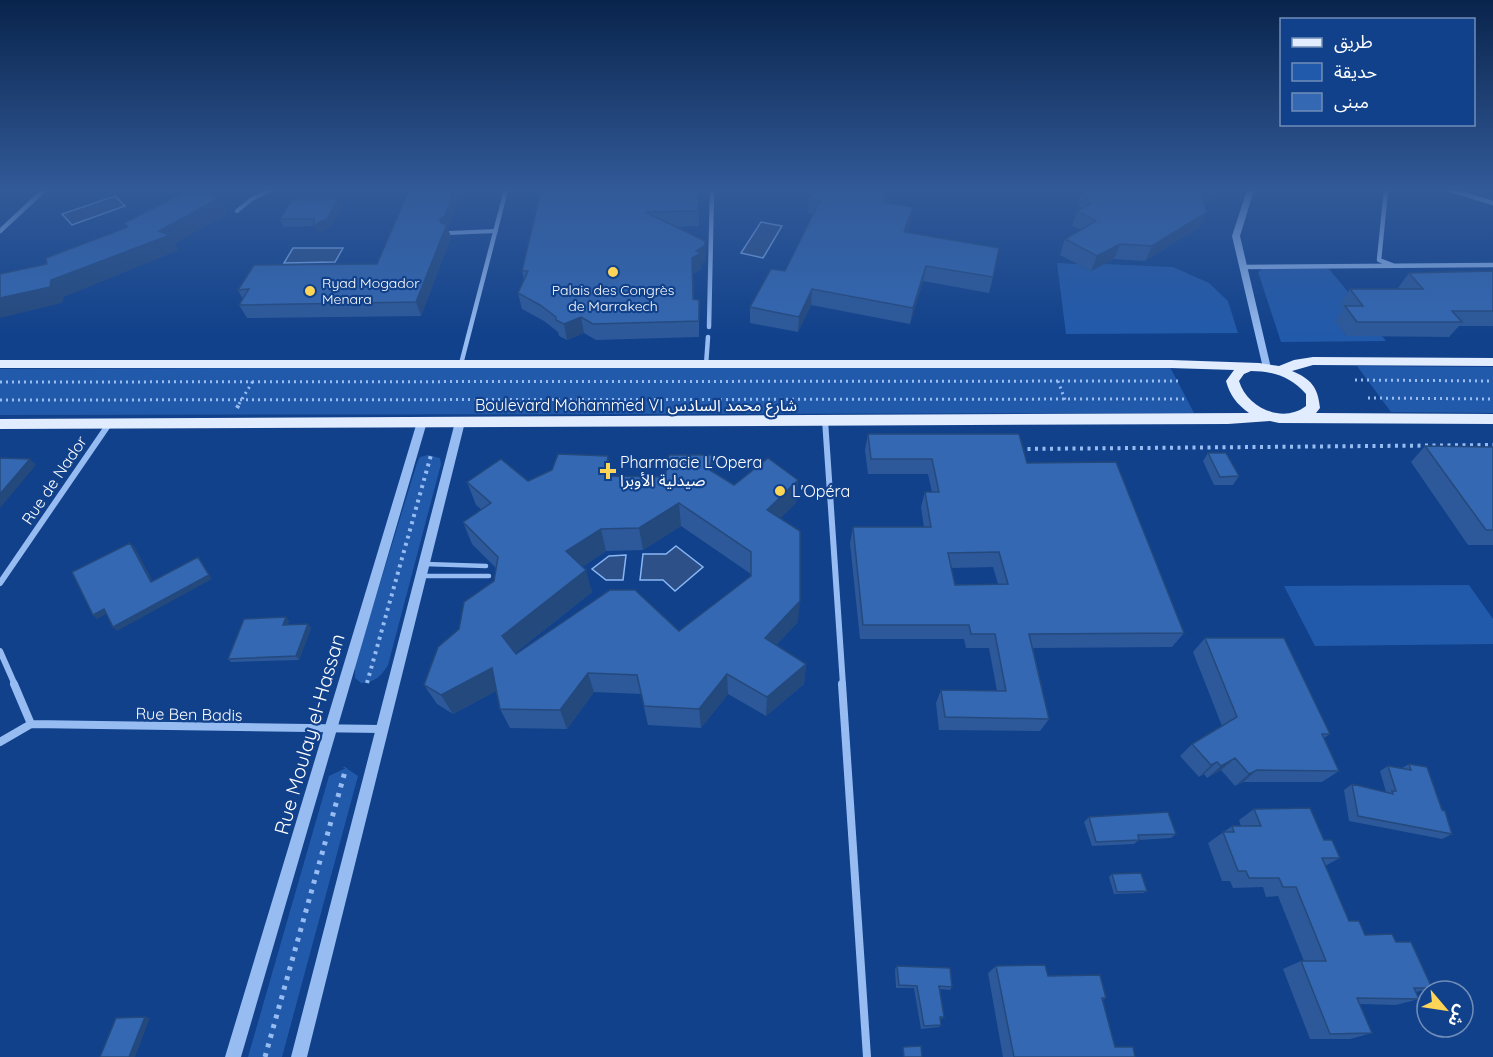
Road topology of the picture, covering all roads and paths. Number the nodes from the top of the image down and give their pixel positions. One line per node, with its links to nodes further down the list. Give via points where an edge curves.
1 (494, 239): 12 (street)
2 (711, 239): 8 (street)
3 (1237, 239): 7 (street)
4 (1381, 239): 6 (street, via 1379,260)
5 (1493, 265): 6 (street)
6 (1395, 266): 7 (street)
7 (1244, 267): 16 (street)
8 (709, 327)
9 (708, 337): 14 (street)
10 (1493, 362): 16 (main road, via 1313,361)
11 (0, 364): 12 (main road)
12 (461, 364): 14 (main road)
13 (1052, 364): 14 (main road); 15 (main road); 19 (path)
14 (706, 365)
15 (1250, 367): 16 (main road); 31 (main road, via 1233,377 1233,390 1251,407)
16 (1274, 369): 32 (main road, via 1302,382 1312,393 1313,408)
17 (255, 376): 23 (path)
18 (1355, 380): 21 (path)
19 (1058, 381): 20 (path); 23 (path); 25 (path)
20 (1179, 381)
21 (1493, 381)
22 (0, 382): 23 (path)
23 (252, 382): 29 (path)
24 (1368, 398): 27 (path)
25 (1065, 399): 26 (path); 29 (path); 33 (path)
26 (1188, 399)
27 (1493, 399)
28 (0, 400): 29 (path)
29 (242, 400): 30 (path)
30 (233, 416)
31 (1272, 416): 32 (main road, Boulevard Mohammed VI شارع محمد السادس); 33 (main road, Boulevard Mohammed VI شارع محمد السادس)
32 (1299, 417): 34 (main road)
33 (1072, 419): 35 (main road, Boulevard Mohammed VI شارع محمد السادس)
34 (1493, 419)
35 (825, 420): 37 (main road, Boulevard Mohammed VI شارع محمد السادس); 57 (street)
36 (422, 422): 37 (main road, Boulevard Mohammed VI شارع محمد السادس); 38 (main road, Boulevard Mohammed VI شارع محمد السادس); 51 (street, Rue Moulay el-Hassan)
37 (460, 422): 44 (street)
38 (110, 423): 39 (main road, Boulevard Mohammed VI شارع محمد السادس); 46 (street, Rue de Nador)
39 (0, 424)
40 (1493, 445): 41 (path)
41 (1011, 448)
42 (430, 455): 48 (path)
43 (486, 566): 44 (lane)
44 (422, 570): 45 (lane); 50 (street)
45 (489, 576)
46 (0, 582)
47 (0, 651): 49 (street)
48 (368, 683)
49 (31, 724): 51 (street, Rue Ben Badis); 52 (street)
50 (383, 729): 51 (street, Rue Ben Badis); 56 (street)
51 (330, 730): 54 (street, Rue Moulay el-Hassan)
52 (0, 742)
53 (346, 768): 55 (path)
54 (233, 1057)
55 (265, 1057)
56 (299, 1057)
57 (867, 1057)

